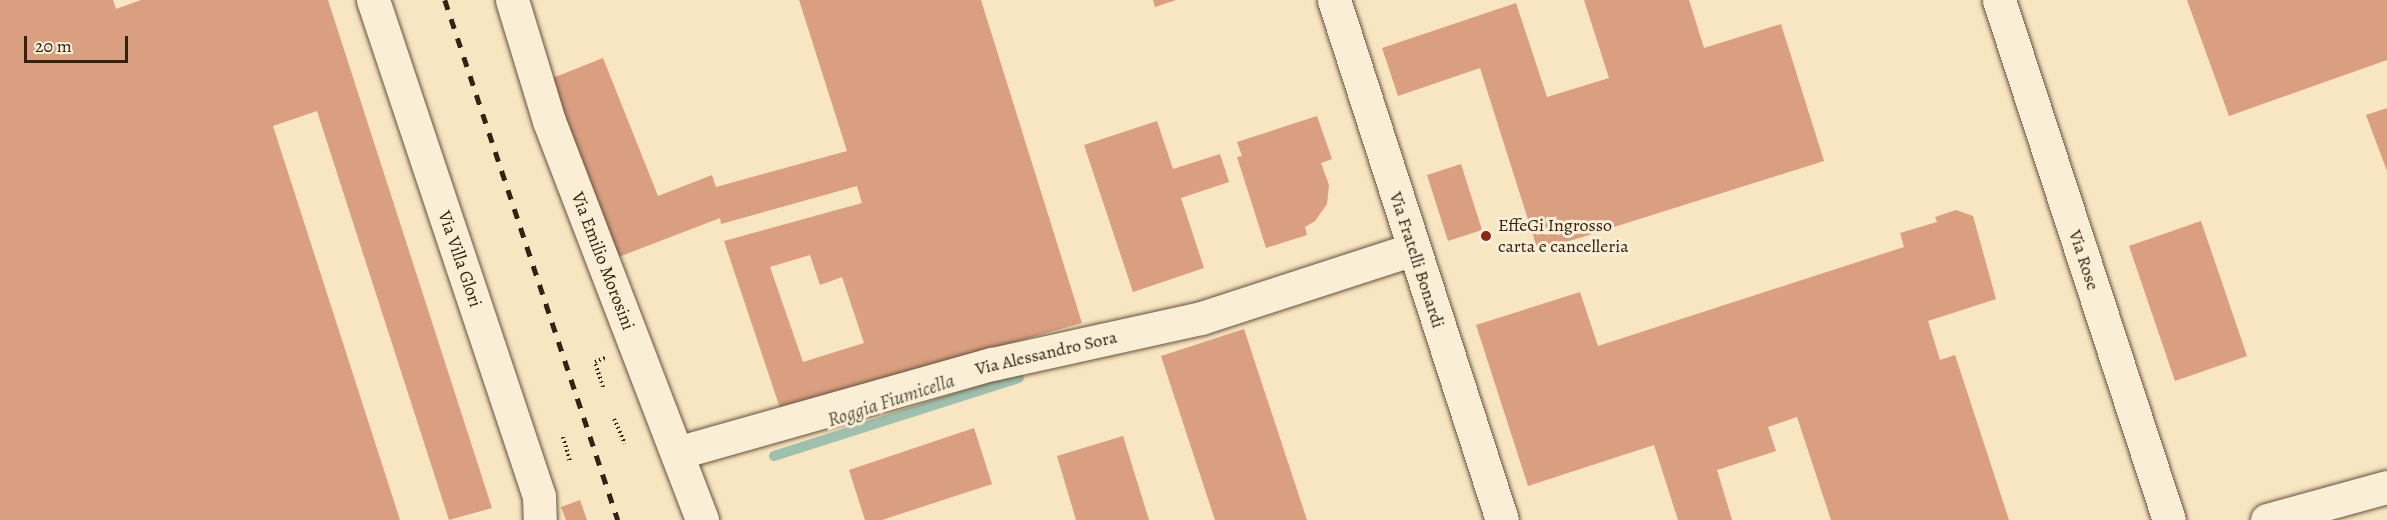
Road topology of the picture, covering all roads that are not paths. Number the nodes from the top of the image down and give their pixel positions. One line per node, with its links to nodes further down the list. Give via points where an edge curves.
1 (373, 0): 8 (street, Via Villa Glori, via 539,496)
2 (512, 0): 6 (street, Via Emilio Morosini, via 549,121)
3 (1334, 0): 5 (street, Via Fratelli Bonardi)
4 (1999, 0): 11 (street, Via Rose)
5 (1413, 249): 6 (street, Via Alessandro Sora, via 1201,318 992,364); 10 (street, Via Fratelli Bonardi)
6 (677, 453): 9 (street, Via Emilio Morosini)
7 (2387, 487): 12 (street)
8 (540, 520)
9 (702, 520)
10 (1502, 520)
11 (2169, 520)
12 (2267, 520)

